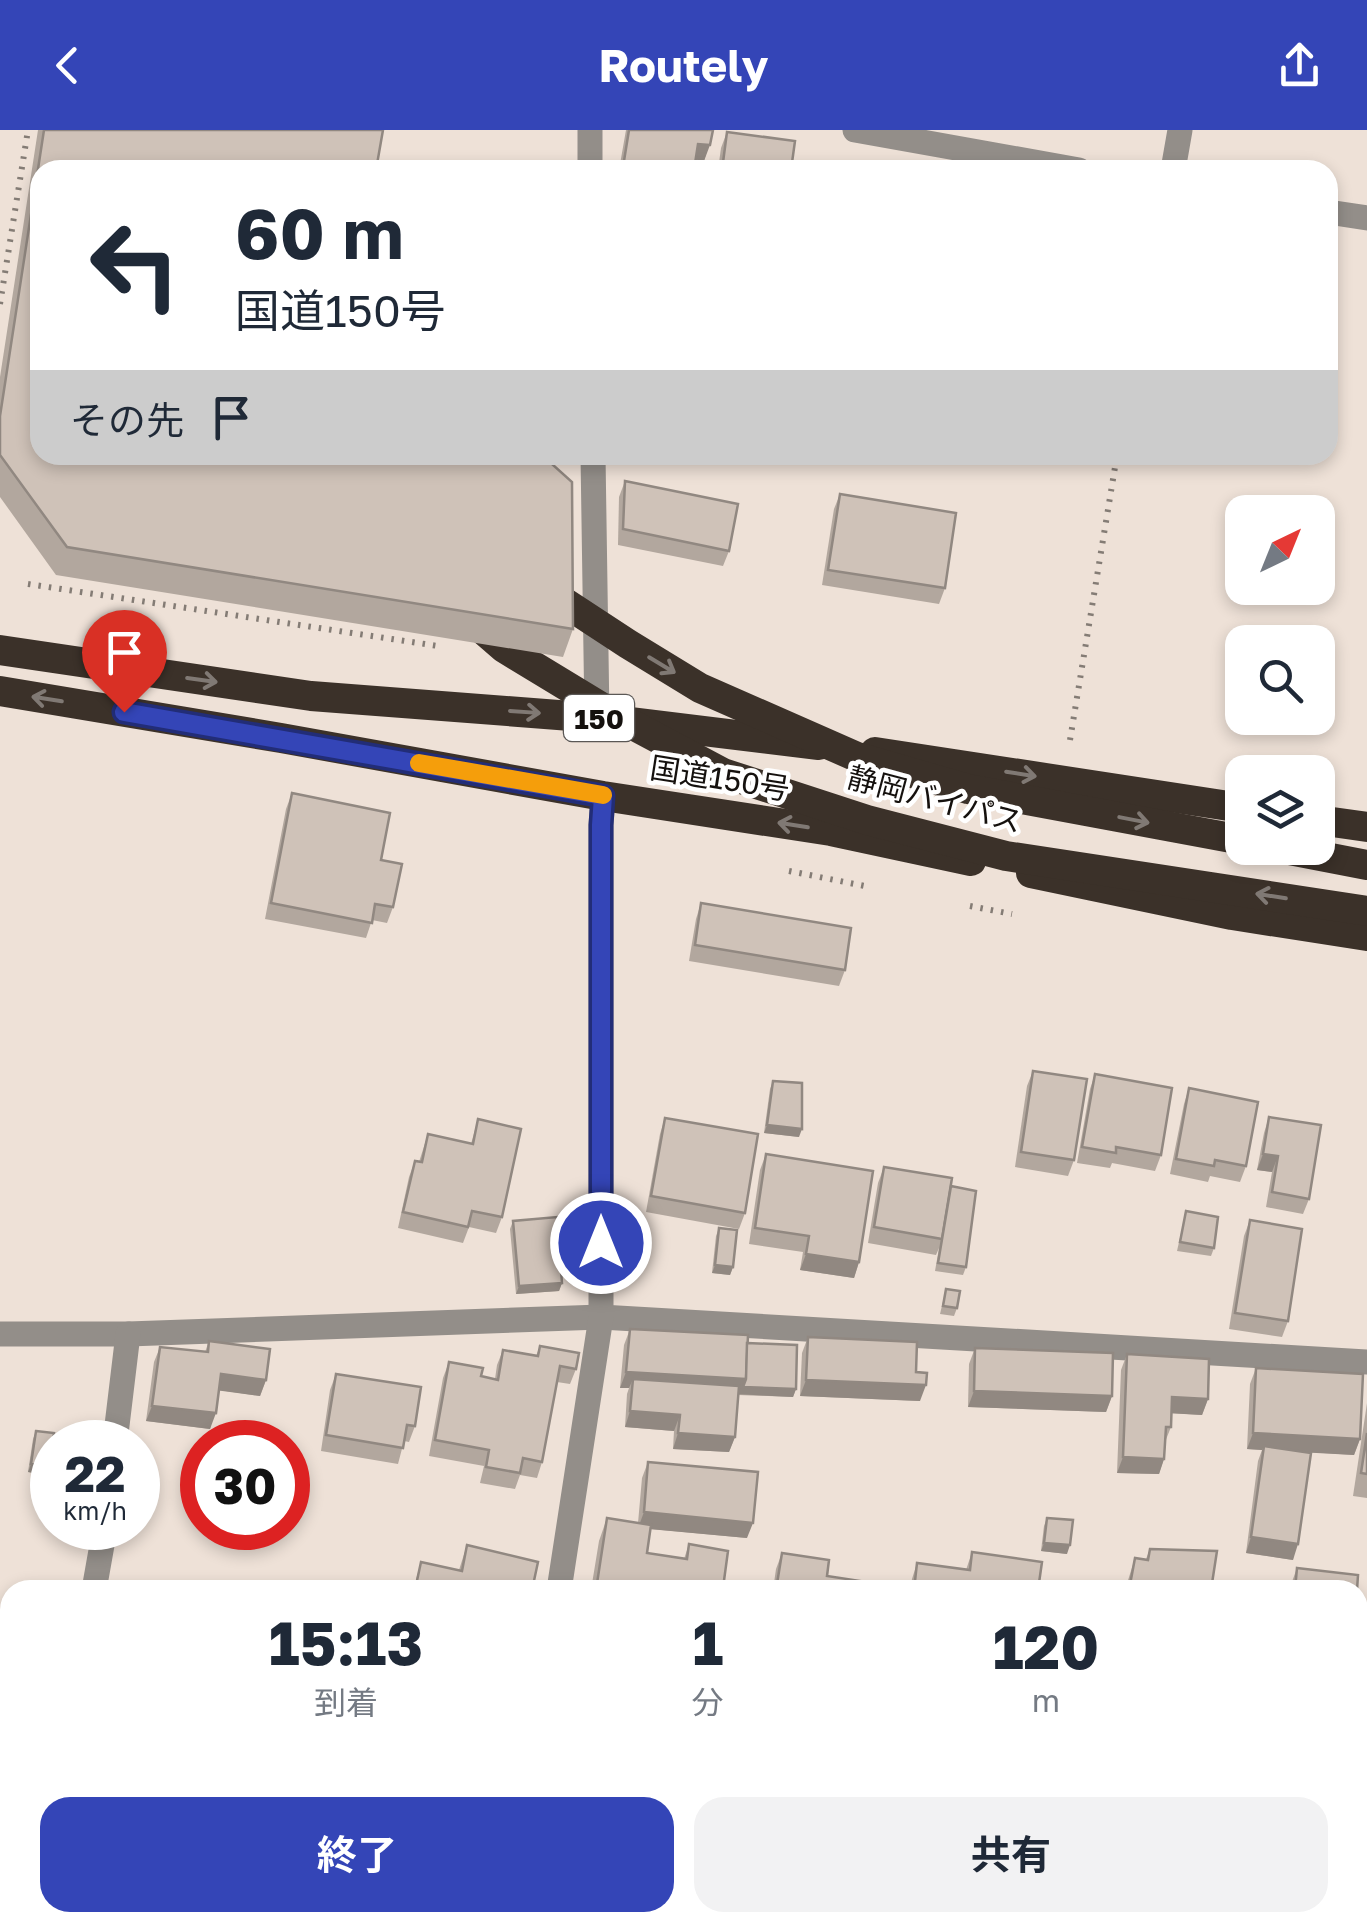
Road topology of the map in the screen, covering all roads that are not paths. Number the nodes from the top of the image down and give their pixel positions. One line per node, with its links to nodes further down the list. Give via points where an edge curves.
1 (590, 130): 4 (street)
2 (855, 130): 5 (street)
3 (1180, 130): 6 (street)
4 (590, 160)
5 (1023, 160)
6 (1175, 160)
7 (1338, 214): 8 (street)
8 (1367, 218)
9 (593, 465): 14 (street)
10 (512, 564): 19 (highway, 静岡バイパス / 150, one-way to 19, bridge, via 700,688 857,757 968,788)
11 (451, 602): 22 (highway, 静岡バイパス / 150, one-way to 11, bridge, via 1006,856 723,773 504,648)
12 (0, 650): 14 (highway, 国道150号 / 150, one-way to 14, via 311,696)
13 (0, 691): 15 (highway, 国道150号, one-way to 13)
14 (597, 718): 16 (highway, 国道150号 / 150, one-way to 16)
15 (603, 796): 23 (highway, 国道150号, one-way to 15, via 1232,915 831,832); 24 (street)
16 (1225, 805)
17 (1335, 822): 18 (highway)
18 (1367, 827)
19 (1225, 837)
20 (1335, 859): 21 (highway)
21 (1367, 865)
22 (1367, 911)
23 (1367, 936)
24 (601, 1317): 26 (street); 27 (street); 31 (street)
25 (0, 1334): 26 (street)
26 (128, 1334): 28 (street)
27 (1367, 1362)
28 (118, 1420)
29 (101, 1550): 30 (street)
30 (96, 1580)
31 (561, 1580)

